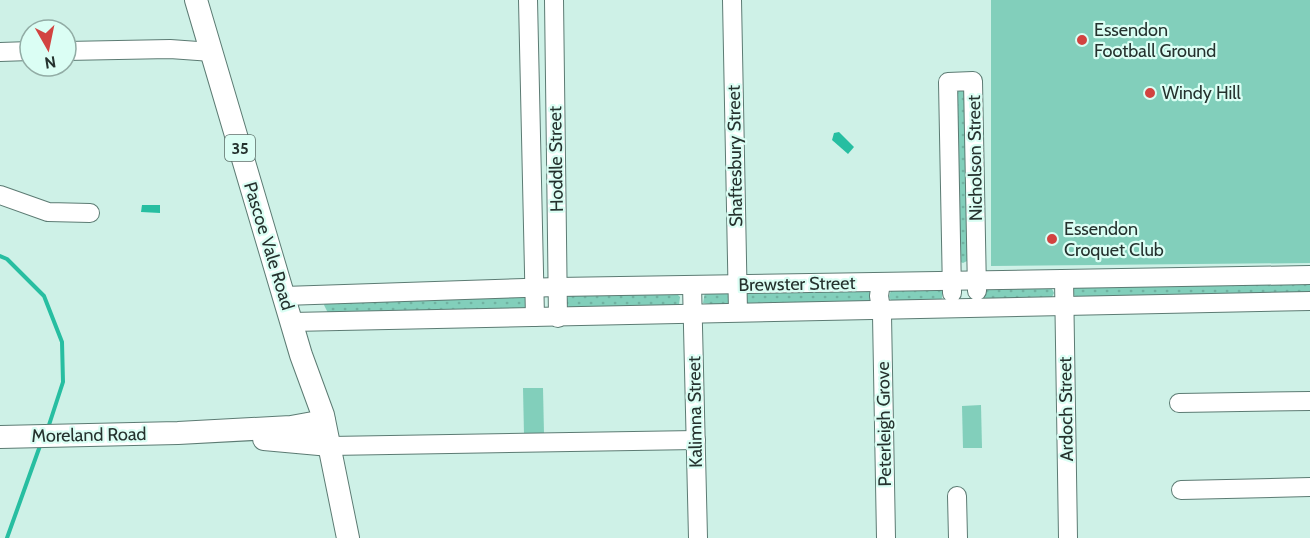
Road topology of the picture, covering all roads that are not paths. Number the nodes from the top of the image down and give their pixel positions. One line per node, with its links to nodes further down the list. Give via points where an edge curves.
1 (196, 0): 5 (main road, Pascoe Vale Road / 35)
2 (528, 0): 9 (street, Hoddle Street)
3 (554, 0): 10 (street, Hoddle Street)
4 (732, 0): 18 (street, Shaftesbury Street)
5 (210, 46): 7 (street); 22 (main road, Pascoe Vale Road / 35)
6 (18, 51): 8 (street)
7 (78, 51)
8 (0, 52)
9 (530, 84): 10 (street); 21 (street, Hoddle Street)
10 (555, 85): 20 (street, Hoddle Street)
11 (0, 195): 12 (street, via 48,212)
12 (90, 213)
13 (1310, 275): 14 (street, Brewster Street)
14 (1064, 279): 16 (street, Brewster Street); 24 (street, Ardoch Street)
15 (951, 281): 16 (street, Brewster Street); 16 (street, Nicholson Street, via 948,82 973,81); 17 (street, Brewster Street); 25 (street, Nicholson Street)
16 (977, 281): 26 (street, Nicholson Street)
17 (881, 282): 18 (street, Brewster Street); 27 (street, Peterleigh Grove)
18 (738, 284): 19 (street, Brewster Street); 28 (street, Shaftesbury Street)
19 (692, 285): 20 (street, Brewster Street); 29 (street, Kalimna Street)
20 (557, 287): 21 (street, Brewster Street); 31 (street, Hoddle Street)
21 (534, 288): 22 (street, Brewster Street); 30 (street, Hoddle Street)
22 (284, 296): 32 (main road, Pascoe Vale Road / 35)
23 (1310, 301): 24 (street, Brewster Street)
24 (1064, 305): 26 (street, Brewster Street); 46 (street, Ardoch Street)
25 (952, 307): 26 (street, Brewster Street); 27 (street, Brewster Street)
26 (978, 307)
27 (882, 309): 28 (street, Brewster Street); 44 (street, Peterleigh Grove)
28 (738, 312): 29 (street, Brewster Street)
29 (694, 314): 31 (street, Brewster Street); 37 (street, Kalimna Street)
30 (535, 317): 31 (street, Brewster Street); 32 (street, Brewster Street)
31 (558, 318)
32 (291, 322): 35 (main road, Pascoe Vale Road / 35)
33 (1310, 401): 34 (street)
34 (1179, 403)
35 (323, 436): 36 (main road, Moreland Road, via 178,433); 37 (street); 41 (main road, Pascoe Vale Road / 35); 42 (main road, Pascoe Vale Road / 35)
36 (6, 437)
37 (696, 440): 43 (street, Kalimna Street)
38 (1310, 487): 39 (street)
39 (1181, 490)
40 (957, 496): 45 (street)
41 (340, 538)
42 (348, 538)
43 (698, 538)
44 (886, 538)
45 (958, 538)
46 (1068, 538)

